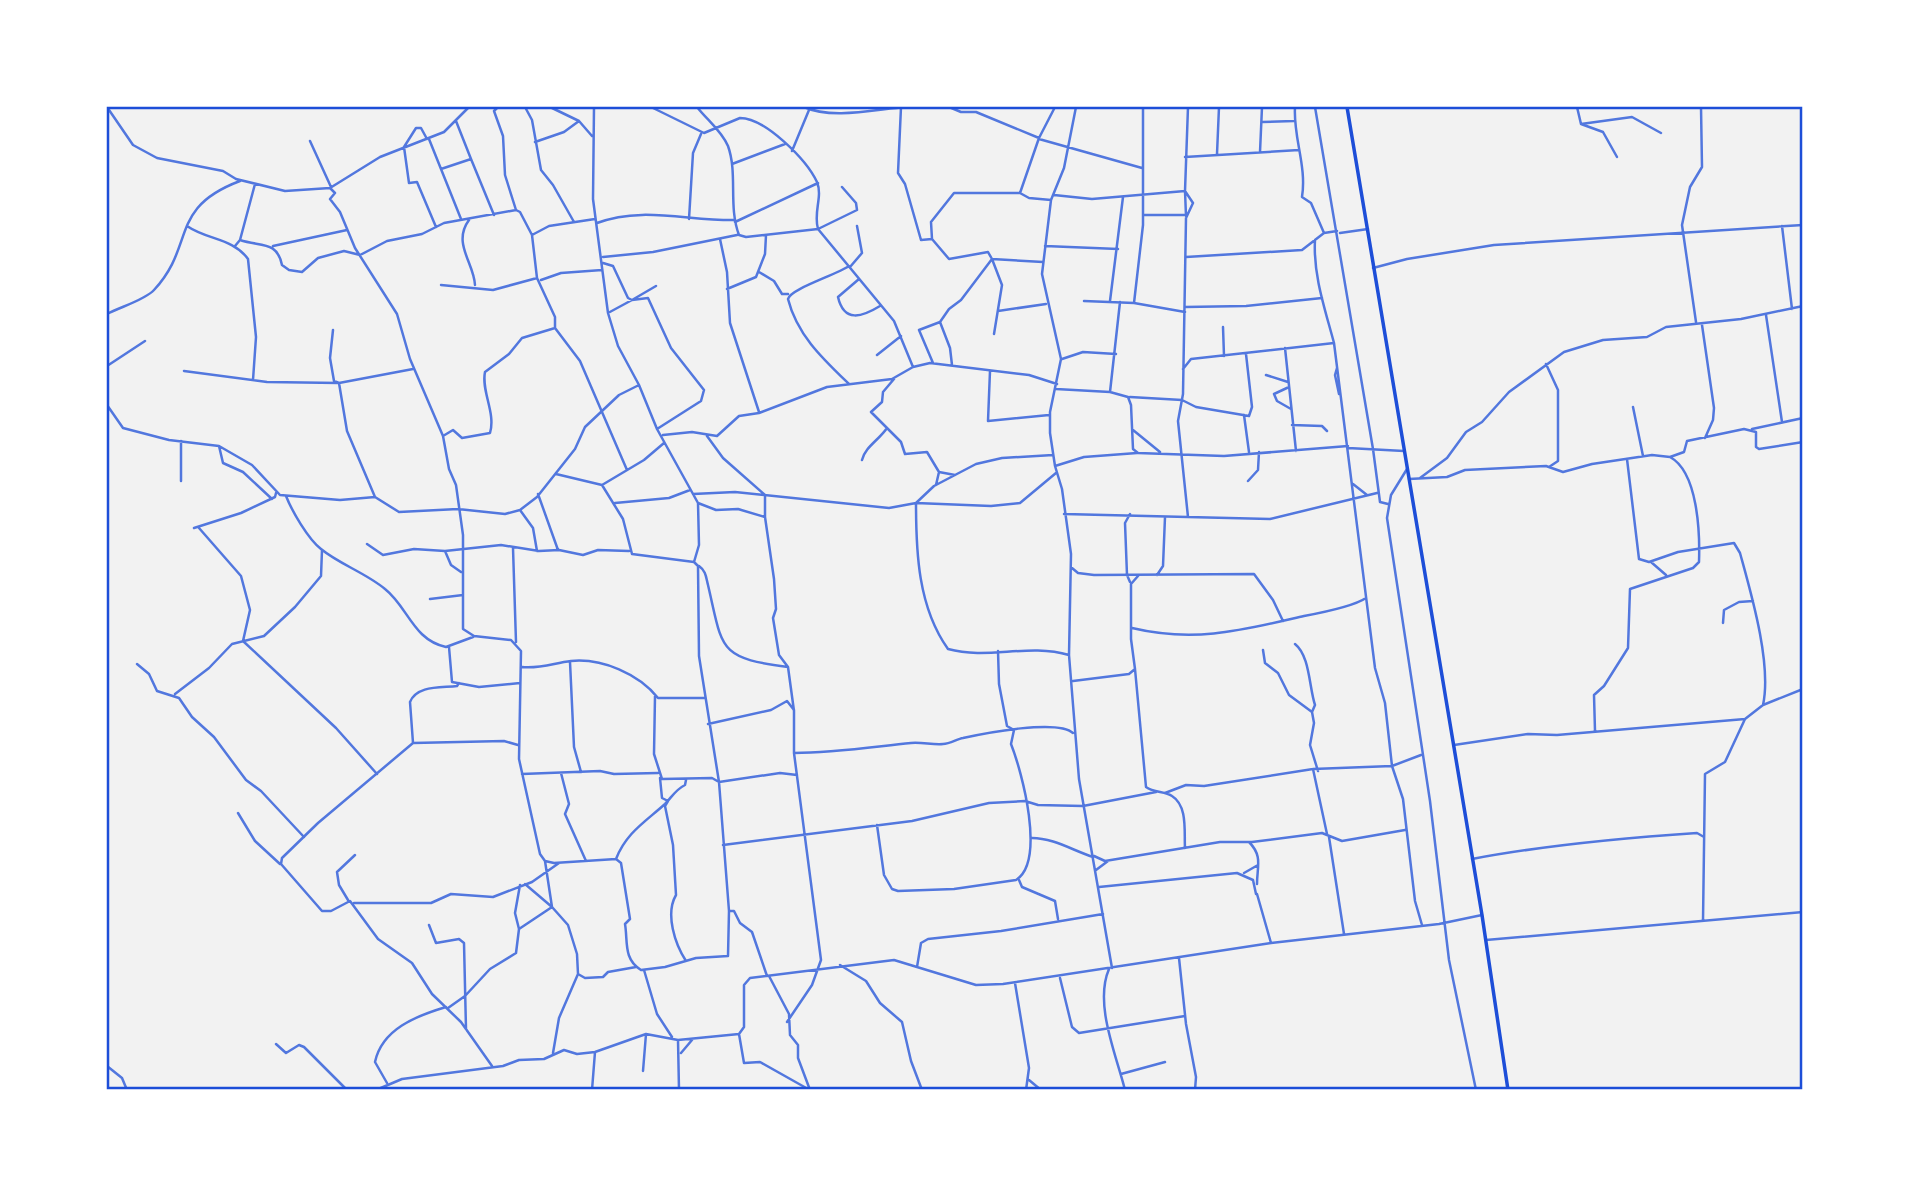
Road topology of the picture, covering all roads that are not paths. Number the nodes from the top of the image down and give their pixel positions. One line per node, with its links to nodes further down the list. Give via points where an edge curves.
1 (107, 107): 58 (street, via 128,140 143,152)
2 (469, 107): 32 (street)
3 (490, 107): 29 (street)
4 (498, 107): 29 (street)
5 (524, 107): 44 (street)
6 (550, 107): 33 (street)
7 (594, 107): 40 (street)
8 (652, 107): 38 (street)
9 (697, 107): 37 (street)
10 (804, 107): 27 (street)
11 (859, 107): 31 (street)
12 (900, 107): 13 (street); 31 (street); 94 (street, via 898,173 921,240)
13 (906, 107)
14 (950, 107): 30 (street, via 961,113)
15 (978, 107): 30 (street)
16 (1055, 107): 42 (street)
17 (1076, 107): 46 (street)
18 (1143, 107): 57 (street)
19 (1188, 107): 52 (street)
20 (1219, 107): 51 (street)
21 (1262, 107): 35 (street)
22 (1295, 107): 34 (street)
23 (1315, 107): 87 (street)
24 (1348, 107): 85 (highway)
25 (1577, 107): 36 (street)
26 (1702, 107): 89 (street, via 1702,167 1688,196)
27 (810, 109): 28 (street); 49 (street)
28 (838, 109): 31 (street)
29 (494, 112): 69 (street, via 503,136 505,175)
30 (976, 112): 42 (street)
31 (861, 113)
32 (456, 121): 41 (street); 54 (street)
33 (579, 121): 40 (street); 44 (street)
34 (1294, 121): 35 (street); 48 (street)
35 (1262, 122): 50 (street)
36 (1581, 124): 39 (street, via 1632,117); 53 (street, via 1603,132)
37 (718, 129): 38 (street); 45 (street, via 740,118 750,119 771,128); 55 (street)
38 (702, 132): 74 (street, via 693,153)
39 (1661, 133)
40 (593, 138): 77 (street)
41 (428, 139): 47 (street); 47 (street, via 416,128); 56 (street)
42 (1039, 139): 46 (street); 65 (street)
43 (310, 141): 61 (street)
44 (536, 142): 76 (street, via 543,174)
45 (785, 144): 49 (street); 55 (street)
46 (1069, 146): 57 (street); 66 (street)
47 (404, 147): 61 (street); 83 (street, via 409,183 418,183)
48 (1299, 150): 50 (street); 88 (street, via 1302,197 1311,203)
49 (792, 151): 59 (street)
50 (1260, 152): 51 (street)
51 (1217, 154): 52 (street)
52 (1185, 157): 63 (street)
53 (1617, 157)
54 (471, 159): 56 (street); 70 (street)
55 (731, 164): 78 (street)
56 (441, 169): 73 (street)
57 (1142, 169): 64 (street)
58 (242, 180): 60 (street); 80 (street, via 205,199)
59 (818, 183): 78 (street); 84 (street, via 814,217)
60 (255, 184): 61 (street, via 291,192); 95 (street)
61 (331, 187): 86 (street, via 335,193 330,200)
62 (842, 187): 84 (street, via 857,210)
63 (1185, 191): 64 (street); 72 (street); 72 (street, via 1193,204)
64 (1142, 192): 67 (street); 71 (street)
65 (1020, 193): 68 (street); 94 (street, via 954,193 931,222)
66 (1054, 195): 67 (street); 68 (street)
67 (1123, 197): 100 (street)
68 (1051, 200): 99 (street)
69 (516, 210): 70 (street); 90 (street)
70 (494, 215): 75 (street)
71 (1143, 215): 72 (street); 123 (street)
72 (1186, 217): 103 (street)
73 (461, 219): 75 (street); 83 (street)
74 (689, 219): 77 (street, via 659,213); 78 (street)
75 (469, 220): 115 (street, via 464,254 474,272)
76 (574, 222): 77 (street); 90 (street)
77 (597, 222): 102 (street)
78 (735, 222): 91 (street)
79 (1803, 225): 82 (street)
80 (186, 226): 97 (street); 132 (street, via 171,266 153,292)
81 (857, 226): 107 (street, via 862,253)
82 (1782, 226): 89 (street); 128 (street)
83 (436, 227): 101 (street)
84 (818, 229): 92 (street); 107 (street)
85 (1368, 229): 87 (street); 108 (highway)
86 (347, 230): 98 (street); 101 (street)
87 (1337, 232): 88 (street); 197 (street)
88 (1324, 233): 96 (street)
89 (1683, 233): 108 (street, via 1494,245); 135 (street)
90 (532, 235): 112 (street)
91 (739, 235): 92 (street); 93 (street)
92 (766, 235): 110 (street)
93 (719, 239): 102 (street); 116 (street)
94 (932, 239): 104 (street, via 949,259 981,251 988,251)
95 (240, 240): 97 (street); 98 (street)
96 (1315, 240): 103 (street, via 1302,250); 118 (street)
97 (235, 246): 163 (street, via 248,261 256,337)
98 (272, 246): 101 (street, via 279,252 281,264 296,272 307,270 318,258 348,251)
99 (1045, 246): 100 (street); 105 (street)
100 (1118, 249): 121 (street)
101 (360, 256): 157 (street, via 397,314)
102 (603, 257): 106 (street)
103 (1185, 257): 127 (street)
104 (992, 259): 105 (street); 129 (street, via 1002,285); 134 (street)
105 (1042, 262): 124 (street)
106 (603, 263): 109 (street); 119 (street, via 613,266)
107 (850, 267): 111 (street); 117 (street)
108 (1373, 268): 199 (highway)
109 (603, 270): 112 (street); 131 (street)
110 (759, 272): 116 (street); 117 (street)
111 (859, 278): 125 (street); 125 (street, via 838,297 845,312 860,317)
112 (539, 279): 115 (street, via 495,290); 138 (street)
113 (441, 285): 115 (street)
114 (656, 286): 119 (street)
115 (475, 287)
116 (727, 289): 177 (street, via 733,332)
117 (789, 294): 166 (street, via 793,316 811,346)
118 (1322, 298): 127 (street); 143 (street)
119 (632, 300): 131 (street); 184 (street, via 649,299 671,348 704,390 701,401)
120 (1084, 301): 121 (street)
121 (1110, 301): 122 (street)
122 (1120, 302): 123 (street); 145 (street)
123 (1134, 303): 130 (street)
124 (1047, 304): 129 (street); 150 (street)
125 (880, 306): 141 (street)
126 (1803, 306): 128 (street)
127 (1185, 307): 130 (street)
128 (1792, 309): 133 (street)
129 (998, 312): 140 (street)
130 (1185, 312): 146 (street)
131 (608, 313): 167 (street, via 618,346)
132 (107, 314)
133 (1765, 314): 136 (street); 181 (street)
134 (940, 322): 152 (street, via 919,330); 155 (street, via 951,349)
135 (1696, 322): 136 (street); 153 (street, via 1666,327 1647,337 1593,342)
136 (1702, 323): 191 (street, via 1714,408)
137 (1223, 327): 149 (street)
138 (555, 328): 175 (street, via 580,361); 189 (street, via 522,338 485,372 492,404 490,433 461,438 453,430)
139 (333, 330): 165 (street, via 330,358 334,381)
140 (994, 334)
141 (901, 336): 148 (street); 156 (street)
142 (145, 341): 154 (street)
143 (1334, 343): 144 (street); 196 (street)
144 (1285, 348): 147 (street); 164 (street)
145 (1116, 354): 150 (street, via 1080,352); 170 (street)
146 (1182, 354): 151 (street); 158 (street)
147 (1246, 354): 149 (street); 179 (street, via 1252,407 1251,414)
148 (877, 355)
149 (1224, 356): 151 (street)
150 (1061, 359): 168 (street)
151 (1191, 359): 158 (street)
152 (933, 363): 155 (street); 156 (street)
153 (1546, 364): 212 (street, via 1558,390 1558,461); 219 (street, via 1509,392 1482,422 1466,432 1447,458)
154 (107, 366)
155 (952, 366): 159 (street)
156 (913, 368): 162 (street)
157 (414, 369): 165 (street); 189 (street)
158 (1183, 369): 172 (street)
159 (990, 370): 168 (street, via 1029,375); 178 (street, via 988,421)
160 (184, 371): 163 (street)
161 (1266, 375): 164 (street)
162 (895, 379): 166 (street); 183 (street, via 884,389 882,402 871,410)
163 (253, 380): 165 (street)
164 (1288, 382): 169 (street)
165 (339, 383): 234 (street, via 347,431)
166 (849, 384): 177 (street, via 821,389)
167 (639, 385): 175 (street); 184 (street)
168 (1056, 386): 170 (street); 178 (street)
169 (1289, 387): 176 (street); 176 (street, via 1274,394)
170 (1110, 392): 171 (street)
171 (1128, 397): 172 (street); 185 (street)
172 (1182, 400): 179 (street, via 1196,407); 204 (street, via 1178,421)
173 (107, 405): 192 (street, via 123,428)
174 (1633, 407): 206 (street)
175 (603, 410): 214 (street); 217 (street, via 585,427)
176 (1290, 410): 182 (street)
177 (759, 413): 190 (street, via 739,416 719,435)
178 (1049, 415): 205 (street)
179 (1244, 415): 200 (street)
180 (1803, 418): 181 (street)
181 (1782, 422): 186 (street)
182 (1292, 425): 187 (street, via 1322,426); 198 (street)
183 (887, 428): 209 (street, via 865,450); 215 (street, via 901,442 905,454 927,453)
184 (657, 429): 188 (street)
185 (1132, 429): 202 (street, via 1133,449); 203 (street)
186 (1750, 429): 191 (street); 193 (street, via 1758,436 1757,448)
187 (1327, 431)
188 (663, 435): 190 (street, via 692,432); 194 (street)
189 (443, 436): 241 (street)
190 (707, 436): 231 (street, via 723,458)
191 (1704, 438): 207 (street, via 1687,441 1684,453)
192 (181, 441): 195 (street); 221 (street)
193 (1803, 442)
194 (664, 443): 214 (street); 226 (street)
195 (219, 446): 228 (street, via 253,465); 235 (street, via 223,463 243,472)
196 (1348, 447): 197 (street); 198 (street); 223 (street)
197 (1373, 449): 199 (street); 227 (street)
198 (1296, 451): 201 (street)
199 (1404, 451): 213 (highway)
200 (1249, 452): 201 (street); 204 (street)
201 (1259, 452): 222 (street, via 1258,470)
202 (1138, 453): 203 (street); 210 (street)
203 (1163, 454): 204 (street)
204 (1181, 455): 247 (street)
205 (1053, 456): 210 (street); 211 (street); 218 (street, via 997,459)
206 (1643, 456): 207 (street); 208 (street)
207 (1670, 457): 250 (street, via 1682,463 1692,485)
208 (1627, 459): 212 (street, via 1563,472); 258 (street, via 1637,555 1640,561)
209 (862, 460)
210 (1067, 460): 211 (street)
211 (1055, 466): 216 (street)
212 (1549, 467): 219 (street, via 1465,470 1447,477)
213 (1407, 469): 220 (highway); 240 (street)
214 (627, 470): 224 (street)
215 (939, 472): 218 (street); 225 (street)
216 (1056, 473): 239 (street, via 1020,503); 243 (street)
217 (556, 474): 224 (street); 229 (street)
218 (956, 475): 225 (street)
219 (1420, 478): 220 (street)
220 (1409, 479): 308 (highway)
221 (181, 481)
222 (1248, 481)
223 (1353, 484): 233 (street); 236 (street)
224 (602, 485): 237 (street)
225 (936, 485): 239 (street)
226 (690, 490): 230 (street); 237 (street, via 669,498)
227 (1377, 493): 233 (street); 240 (street, via 1380,502)
228 (276, 494): 232 (street); 235 (street)
229 (538, 494): 242 (street); 253 (street)
230 (693, 494): 231 (street); 238 (street)
231 (765, 495): 239 (street, via 889,508); 246 (street)
232 (286, 496): 234 (street); 251 (street, via 292,512)
233 (1370, 496): 236 (street)
234 (375, 497): 241 (street, via 400,512)
235 (272, 499): 277 (street, via 196,528 241,576 250,610)
236 (1352, 499): 247 (street, via 1270,519); 269 (street)
237 (614, 503): 256 (street, via 625,525)
238 (698, 503): 246 (street); 257 (street, via 698,556)
239 (916, 503): 282 (street, via 923,594 944,644 965,653)
240 (1388, 504): 310 (street)
241 (458, 509): 242 (street, via 505,514); 252 (street)
242 (520, 510): 255 (street, via 533,528)
243 (1064, 514): 244 (street); 260 (street)
244 (1130, 514): 245 (street); 262 (street, via 1125,523)
245 (1165, 516): 247 (street); 263 (street, via 1163,566)
246 (765, 517): 287 (street, via 774,579 776,646)
247 (1188, 517)
248 (367, 544): 254 (street, via 383,555 414,549)
249 (513, 547): 252 (street); 255 (street); 278 (street)
250 (1699, 548): 258 (street); 264 (street, via 1697,566); 270 (street, via 1736,544)
251 (322, 550): 277 (street, via 323,571 303,599 264,636); 280 (street, via 385,589 412,626)
252 (463, 550): 254 (street); 261 (street)
253 (558, 550): 255 (street); 256 (street, via 583,555 598,550)
254 (445, 551): 261 (street, via 451,565)
255 (537, 551)
256 (629, 551): 257 (street)
257 (694, 562): 259 (street)
258 (1651, 562): 264 (street)
259 (698, 566): 287 (street, via 705,572 713,616 726,648 744,660); 297 (street, via 699,656)
260 (1071, 568): 262 (street, via 1079,573); 283 (street)
261 (461, 572): 267 (street)
262 (1127, 575): 265 (street); 266 (street)
263 (1157, 575): 265 (street); 273 (street, via 1256,574)
264 (1666, 575): 304 (street, via 1631,588 1627,594 1628,648 1608,682 1594,695)
265 (1138, 576): 266 (street)
266 (1131, 584): 275 (street)
267 (463, 595): 268 (street); 276 (street, via 463,629)
268 (430, 598)
269 (1366, 598): 271 (street); 272 (street)
270 (1753, 600): 274 (street, via 1724,610); 298 (street, via 1761,637)
271 (1361, 601): 272 (street); 273 (street)
272 (1367, 607): 311 (street)
273 (1283, 621): 275 (street, via 1222,634 1157,634)
274 (1723, 623)
275 (1132, 628): 288 (street)
276 (474, 636): 278 (street); 280 (street)
277 (243, 641): 295 (street, via 232,644); 317 (street, via 336,728)
278 (516, 642): 286 (street)
279 (1295, 644): 300 (street, via 1305,658 1315,705)
280 (449, 647): 292 (street, via 449,680)
281 (1263, 650): 300 (street, via 1265,663 1278,673 1288,694)
282 (998, 651): 283 (street, via 1049,649); 303 (street, via 1007,726)
283 (1069, 655): 291 (street)
284 (570, 661): 286 (street); 296 (street, via 608,666 642,682); 314 (street, via 574,747)
285 (137, 664): 295 (street, via 149,674 157,691)
286 (523, 667): 293 (street)
287 (788, 667): 299 (street)
288 (1135, 669): 289 (street); 290 (street)
289 (1129, 674): 290 (street); 291 (street)
290 (1136, 678): 322 (street, via 1145,783)
291 (1073, 681): 305 (street)
292 (459, 683): 293 (street, via 479,687); 306 (street, via 413,695)
293 (521, 683): 307 (street)
294 (1803, 689): 298 (street)
295 (174, 694): 333 (street, via 246,780)
296 (655, 696): 297 (street); 318 (street, via 654,749)
297 (705, 698): 302 (street)
298 (1763, 705): 301 (street)
299 (794, 711): 302 (street, via 787,701 771,710); 309 (street)
300 (1312, 712): 313 (street, via 1310,745)
301 (1745, 719): 304 (street); 332 (street, via 1725,762 1706,773)
302 (709, 724): 321 (street)
303 (1014, 730): 305 (street, via 1065,728); 309 (street, via 946,744); 325 (street, via 1011,744)
304 (1595, 732): 308 (street, via 1528,734)
305 (1074, 735): 326 (street)
306 (413, 743): 307 (street, via 491,740); 317 (street)
307 (518, 745): 316 (street)
308 (1454, 745): 343 (highway)
309 (794, 753): 319 (street)
310 (1421, 755): 311 (street); 366 (street)
311 (1392, 766): 313 (street); 329 (street, via 1401,789)
312 (1313, 769): 313 (street); 323 (street, via 1190,785); 331 (street)
313 (1319, 771)
314 (582, 772): 315 (street); 318 (street)
315 (561, 773): 316 (street); 345 (street, via 569,804 565,814)
316 (521, 774): 344 (street)
317 (377, 775): 333 (street)
318 (659, 775): 320 (street); 324 (street, via 662,798)
319 (797, 775): 321 (street, via 779,773); 330 (street)
320 (687, 779): 321 (street); 324 (street)
321 (719, 782): 337 (street)
322 (1156, 792): 323 (street); 326 (street)
323 (1165, 793): 338 (street, via 1176,799 1183,811)
324 (668, 801): 342 (street, via 628,836); 374 (street, via 676,895 672,918 678,948)
325 (1025, 801): 326 (street, via 1038,806); 328 (street, via 989,803); 334 (street)
326 (1083, 806): 341 (street)
327 (239, 813): 349 (street, via 255,841)
328 (877, 825): 330 (street); 353 (street, via 884,875 892,889 954,889)
329 (1406, 830): 331 (street, via 1349,841); 368 (street)
330 (806, 834): 337 (street); 378 (street)
331 (1328, 835): 335 (street); 370 (street)
332 (1704, 836): 343 (street, via 1624,838); 365 (street)
333 (304, 837): 349 (street)
334 (1032, 838): 341 (street, via 1046,838 1062,848); 353 (street, via 1029,865)
335 (1266, 840): 336 (street); 339 (street)
336 (1249, 842): 338 (street); 339 (street)
337 (723, 845): 360 (street)
338 (1185, 848): 346 (street)
339 (1257, 851): 347 (street)
340 (355, 855): 358 (street, via 337,872)
341 (1092, 855): 346 (street); 350 (street)
342 (616, 859): 345 (street); 376 (street, via 622,865 630,919 625,924 625,944)
343 (1472, 859): 363 (highway)
344 (545, 861): 348 (street); 351 (street)
345 (586, 861): 348 (street)
346 (1108, 861): 350 (street)
347 (1259, 862): 352 (street, via 1256,869); 357 (street)
348 (559, 863): 351 (street)
349 (281, 864): 358 (street, via 322,911)
350 (1096, 870): 356 (street)
351 (547, 871): 354 (street); 359 (street)
352 (1244, 873): 356 (street); 357 (street, via 1256,884)
353 (1018, 879): 364 (street, via 1022,887 1055,901)
354 (526, 884): 355 (street); 359 (street)
355 (520, 886): 358 (street, via 494,897 449,894 431,903); 369 (street, via 515,915)
356 (1099, 887): 362 (street)
357 (1256, 894): 372 (street)
358 (350, 902): 386 (street, via 378,939 412,963)
359 (552, 907): 369 (street); 381 (street, via 569,927)
360 (729, 911): 374 (street, via 728,956); 382 (street, via 752,932)
361 (1803, 912): 365 (street)
362 (1104, 914): 364 (street); 379 (street)
363 (1482, 915): 366 (street); 371 (highway)
364 (1058, 919): 377 (street, via 924,940)
365 (1703, 921): 371 (street)
366 (1443, 922): 368 (street); 417 (street)
367 (429, 925): 385 (street, via 436,943 458,939 464,943)
368 (1422, 926): 370 (street)
369 (519, 929): 385 (street, via 516,953 490,969)
370 (1344, 934): 372 (street)
371 (1486, 940): 418 (highway)
372 (1271, 943): 373 (street)
373 (1179, 958): 379 (street); 387 (street)
374 (686, 961): 380 (street)
375 (840, 965): 377 (street, via 894,960); 378 (street); 412 (street, via 866,981 880,1003 902,1022)
376 (636, 967): 380 (street); 381 (street, via 603,977)
377 (917, 967): 384 (street, via 976,985)
378 (820, 968): 382 (street); 388 (street)
379 (1111, 968): 383 (street); 390 (street, via 1103,991)
380 (644, 969): 394 (street, via 657,1014)
381 (578, 974): 397 (street, via 559,1018)
382 (768, 976): 388 (street, via 789,1014); 392 (street, via 746,979 744,1027)
383 (1059, 976): 384 (street); 390 (street, via 1073,1030)
384 (1015, 983): 404 (street)
385 (465, 996): 386 (street); 389 (street)
386 (446, 1008): 389 (street); 405 (street, via 414,1018 381,1043 375,1062)
387 (1185, 1016): 390 (street); 416 (street)
388 (788, 1022): 411 (street)
389 (466, 1029): 401 (street)
390 (1110, 1029): 403 (street)
391 (646, 1034): 394 (street); 396 (street); 402 (street)
392 (739, 1034): 393 (street); 411 (street, via 744,1063 760,1062)
393 (694, 1039): 394 (street); 398 (street)
394 (676, 1040): 398 (street)
395 (276, 1044): 407 (street, via 286,1053 304,1047)
396 (595, 1052): 397 (street, via 564,1050); 409 (street)
397 (553, 1055): 401 (street)
398 (679, 1056): 410 (street)
399 (1164, 1062): 403 (street)
400 (107, 1066): 406 (street, via 122,1078)
401 (492, 1066): 405 (street)
402 (643, 1071)
403 (1121, 1074): 415 (street)
404 (1029, 1080): 413 (street); 414 (street)
405 (387, 1084): 408 (street)
406 (127, 1090)
407 (347, 1090)
408 (376, 1090)
409 (592, 1090)
410 (679, 1090)
411 (810, 1090)
412 (922, 1090)
413 (1026, 1090)
414 (1041, 1090)
415 (1125, 1090)
416 (1195, 1090)
417 (1476, 1090)
418 (1508, 1090)

